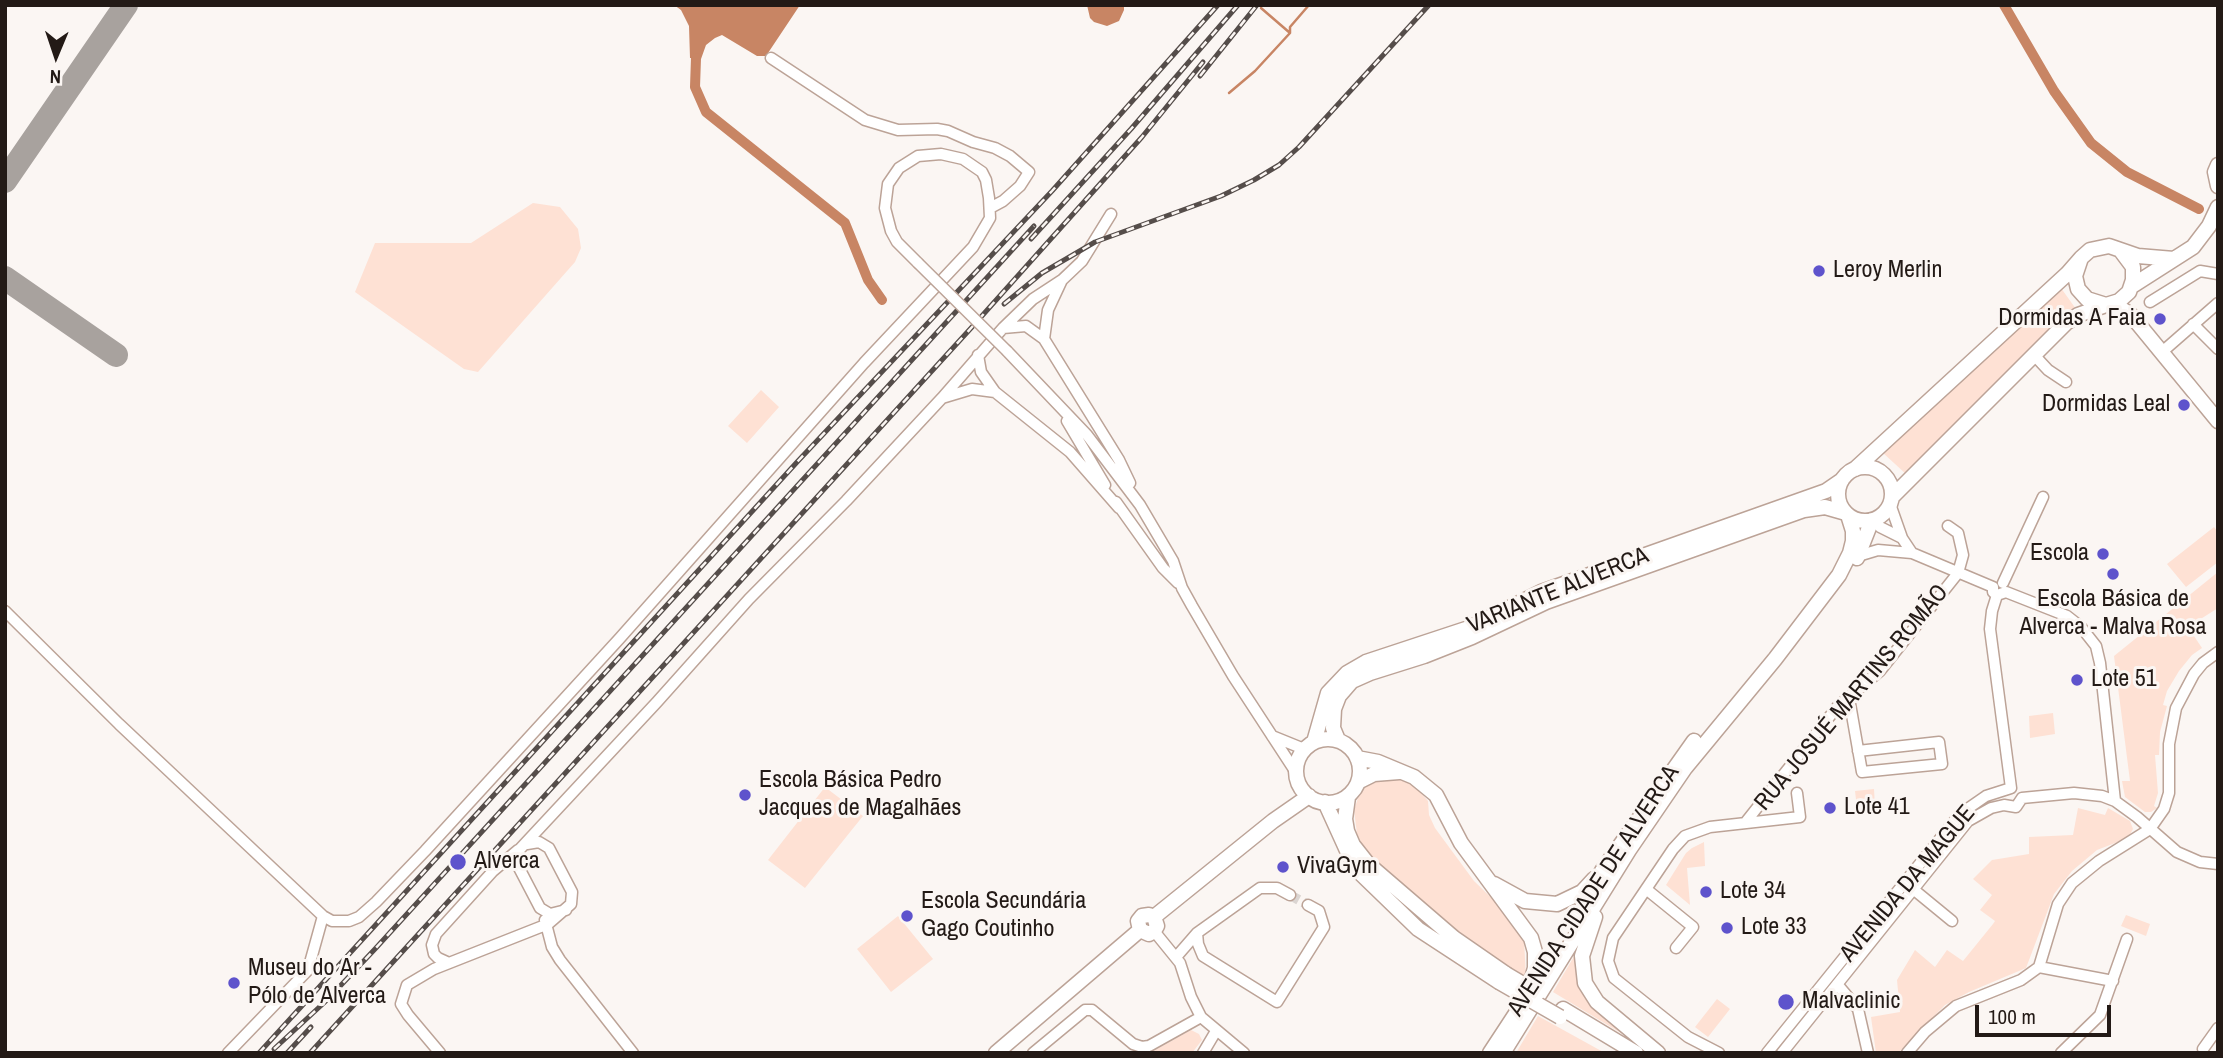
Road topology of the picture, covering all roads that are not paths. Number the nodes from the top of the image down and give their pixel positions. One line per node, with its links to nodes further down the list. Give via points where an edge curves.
1 (771, 58): 5 (street, via 865,120 898,131 948,131 1010,156 1029,172 1020,186)
2 (2218, 165): 3 (main road)
3 (2218, 186)
4 (2218, 207): 9 (main road, via 2201,238)
5 (990, 208): 27 (street, bridge, via 986,180 974,165 951,155 918,156 899,168 885,195 887,219 897,242); 81 (street, via 986,227 973,247 403,875 359,917 341,922)
6 (1111, 214): 11 (street, via 1082,261)
7 (2121, 251): 8 (main road, via 2103,246); 9 (main road); 12 (main road, via 2133,267)
8 (2081, 258): 15 (main road, via 2076,270 2078,289 2093,302); 29 (main road)
9 (2174, 259): 12 (main road)
10 (2218, 274): 13 (street, via 2200,271)
11 (1062, 280): 18 (street, via 1033,299); 19 (street, via 1048,310)
12 (2130, 289): 15 (main road); 16 (main road)
13 (2150, 302)
14 (2218, 303): 17 (street)
15 (2109, 304): 16 (main road); 23 (main road, via 2072,319)
16 (2131, 314): 21 (main road)
17 (2193, 324): 20 (street); 21 (street)
18 (1003, 328): 19 (street, via 1027,326); 22 (street)
19 (1044, 339): 33 (street, via 1119,460)
20 (2218, 349)
21 (2162, 352): 28 (main road)
22 (978, 355): 25 (street, via 981,372); 26 (street)
23 (2034, 355): 24 (street); 32 (main road)
24 (2066, 382)
25 (995, 392): 26 (street, via 972,389); 34 (street, via 1070,452)
26 (942, 398): 65 (street, via 748,599)
27 (1059, 407): 33 (street, via 1087,435); 34 (street)
28 (2218, 421)
29 (1855, 469): 30 (main road); 32 (main road, via 1879,471 1888,480)
30 (1842, 480): 35 (main road, via 1839,498); 51 (main road, VARIANTE ALVERCA, via 1826,491 1541,592 1469,628 1366,662 1328,693)
31 (2043, 497): 44 (street)
32 (1891, 500): 36 (main road, via 1883,514); 38 (street)
33 (1140, 505): 43 (street, via 1173,561)
34 (1119, 508): 43 (street)
35 (1847, 514): 36 (main road); 42 (main road, AVENIDA CIDADE DE ALVERCA, via 1853,541); 50 (main road, VARIANTE ALVERCA, via 1825,507 1804,510 1546,602 1472,637 1370,673 1352,681 1339,696 1333,728)
36 (1872, 520): 38 (street); 40 (main road, AVENIDA CIDADE DE ALVERCA)
37 (1948, 526): 41 (street, via 1958,533 1963,555)
38 (1902, 538): 39 (street)
39 (1912, 553): 40 (street, via 1878,550); 41 (street)
40 (1858, 556): 42 (main road, AVENIDA CIDADE DE ALVERCA)
41 (1958, 573): 44 (street); 48 (street, RUA JOSUÉ MARTINS ROMÃO, via 1880,671)
42 (1839, 575): 45 (main road, AVENIDA CIDADE DE ALVERCA)
43 (1182, 588): 49 (street)
44 (2000, 589): 57 (street, via 1990,629); 62 (street, via 2067,616 2096,646)
45 (1814, 607): 72 (main road, AVENIDA CIDADE DE ALVERCA, via 1685,752); 76 (main road, AVENIDA CIDADE DE ALVERCA, via 1685,768)
46 (5, 611): 81 (street)
47 (2218, 652): 68 (street, via 2194,674 2176,708 2169,744 2169,793)
48 (1849, 698): 52 (street); 67 (street, RUA JOSUÉ MARTINS ROMÃO)
49 (1272, 736): 51 (street); 55 (street)
50 (1338, 740): 51 (main road, via 1322,739); 53 (main road)
51 (1309, 745): 55 (main road, via 1296,763)
52 (1858, 751): 52 (street, via 1862,772 1942,764 1939,742)
53 (1357, 758): 54 (main road); 56 (main road)
54 (1401, 771): 56 (main road, via 1374,774); 73 (main road, via 1436,795)
55 (1297, 776): 59 (main road); 66 (main road)
56 (1358, 782): 60 (main road)
57 (2007, 789): 61 (street, via 2018,790); 64 (street, via 2001,798); 115 (street, AVENIDA DA MAGUE, via 1986,796 1960,814)
58 (1797, 793): 67 (street, via 1800,817)
59 (1309, 796): 63 (main road); 66 (main road)
60 (1348, 797): 63 (main road); 92 (main road, via 1347,831 1368,864)
61 (2022, 798): 62 (street, via 2074,793); 64 (street, via 2016,807)
62 (2115, 801): 68 (street)
63 (1325, 802): 92 (main road, via 1355,867 1418,929)
64 (2004, 806): 75 (street, AVENIDA DA MAGUE, via 1968,821)
65 (555, 813): 69 (street); 70 (street, via 547,833)
66 (1283, 813): 84 (main road)
67 (1745, 823): 74 (street, via 1685,836)
68 (2150, 830): 71 (street, via 2177,852); 91 (street, via 2071,883 2058,904)
69 (525, 845): 70 (street, via 539,842); 78 (street, via 517,864); 90 (street, via 482,882 436,934 434,954)
70 (549, 848): 80 (street, via 572,892)
71 (2218, 864)
72 (1602, 871): 73 (main road, via 1582,892 1557,904 1525,901); 97 (main road, AVENIDA CIDADE DE ALVERCA)
73 (1487, 880): 97 (main road, via 1524,925 1535,952 1532,982)
74 (1646, 889): 87 (street, via 1693,927); 114 (street, via 1613,938 1608,961 1614,978 1688,1037)
75 (1913, 889): 82 (street); 94 (street, AVENIDA DA MAGUE)
76 (1604, 892): 97 (main road, AVENIDA CIDADE DE ALVERCA); 113 (main road, via 1582,956 1585,983 1597,1002)
77 (1290, 895): 85 (street, via 1277,888 1260,888)
78 (538, 905): 80 (street, via 550,914); 83 (street)
79 (1308, 905): 88 (street, via 1319,911 1324,927 1277,1002)
80 (566, 910): 83 (street)
81 (323, 916): 101 (street, via 308,970)
82 (1952, 921)
83 (548, 924): 90 (street); 103 (street, via 559,960)
84 (1150, 926): 89 (street); 104 (main road)
85 (1197, 933): 88 (street); 89 (street)
86 (2127, 939): 93 (street)
87 (1676, 948)
88 (1203, 957): 89 (street)
89 (1179, 960): 96 (street)
90 (449, 963): 102 (street, via 407,985 401,1004)
91 (2039, 967): 93 (street); 118 (street, via 2021,980 1956,1006)
92 (1502, 978): 95 (main road, bridge)
93 (2113, 981): 119 (street, via 2100,1015)
94 (1838, 984): 116 (street, AVENIDA DA MAGUE); 117 (street, via 1858,1009)
95 (1562, 1013): 111 (main road); 112 (main road)
96 (1202, 1017): 99 (street); 105 (street, via 1142,1047 1093,1010 1082,1012)
97 (1517, 1021): 108 (main road, AVENIDA CIDADE DE ALVERCA); 109 (main road, AVENIDA CIDADE DE ALVERCA); 110 (main road)
98 (2218, 1028): 100 (street)
99 (1216, 1031): 106 (street); 107 (street)
100 (2203, 1049)
101 (228, 1053)
102 (439, 1053)
103 (633, 1053)
104 (996, 1053)
105 (1033, 1053)
106 (1203, 1053)
107 (1244, 1053)
108 (1490, 1053)
109 (1503, 1053)
110 (1511, 1053)
111 (1619, 1053)
112 (1636, 1053)
113 (1658, 1053)
114 (1719, 1053)
115 (1767, 1053)
116 (1783, 1053)
117 (1868, 1053)
118 (1907, 1053)
119 (2061, 1053)

